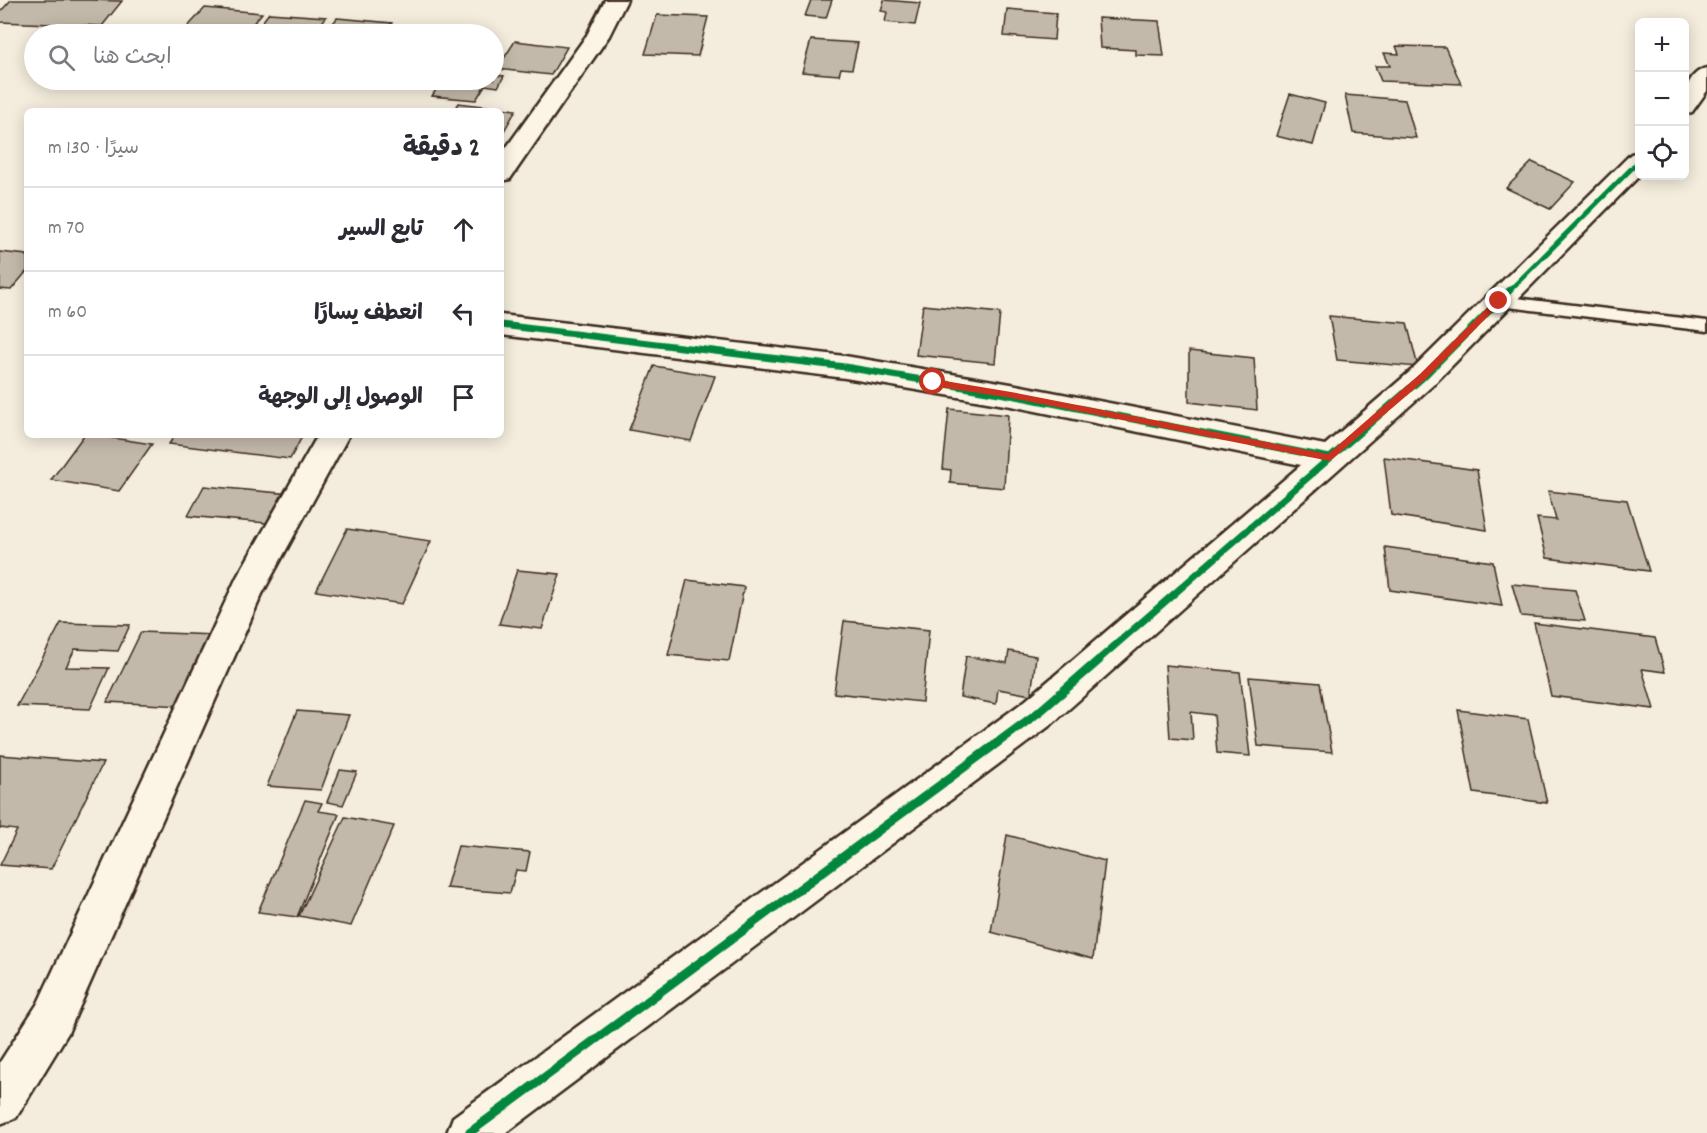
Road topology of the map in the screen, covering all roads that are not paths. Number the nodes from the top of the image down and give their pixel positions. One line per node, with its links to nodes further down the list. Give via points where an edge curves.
1 (616, 0): 5 (street, via 598,36)
2 (1707, 75): 3 (street)
3 (1689, 99)
4 (1635, 165): 6 (street)
5 (504, 169)
6 (1499, 301): 8 (lane); 10 (street, via 1423,377)
7 (504, 325): 10 (street, via 845,367 1011,395)
8 (1707, 326)
9 (332, 438): 11 (street, via 249,587 53,1018)
10 (1330, 458): 12 (street, via 1039,712)
11 (0, 1102)
12 (469, 1133)

